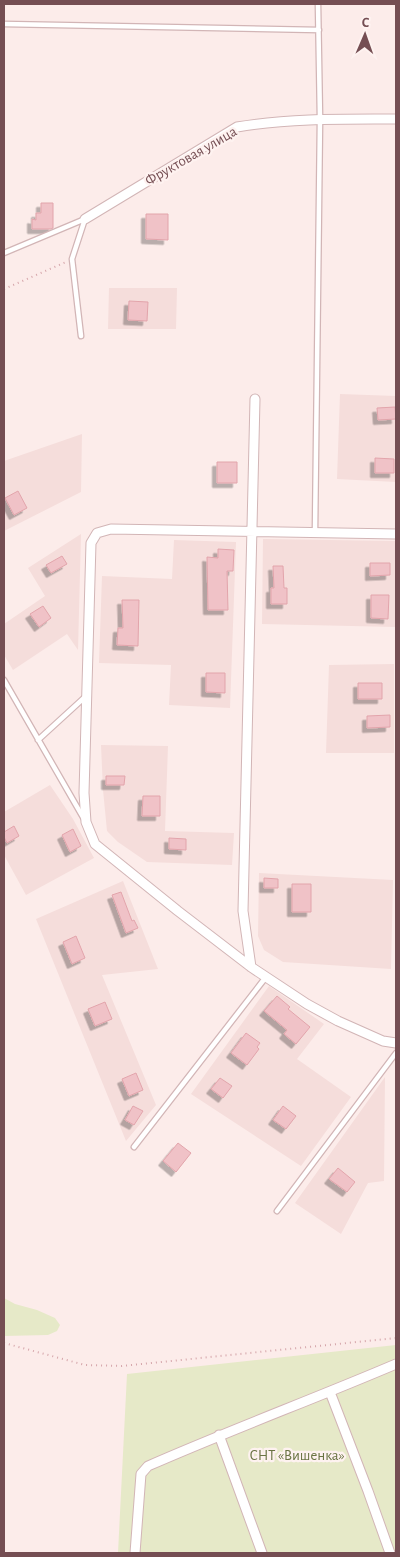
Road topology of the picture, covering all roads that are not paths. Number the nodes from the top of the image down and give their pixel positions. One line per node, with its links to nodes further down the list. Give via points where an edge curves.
1 (318, 4): 3 (lane)
2 (4, 24): 3 (lane)
3 (319, 30): 4 (lane)
4 (320, 119): 5 (street, Фруктовая улица); 6 (street, Фруктовая улица, via 237,127); 11 (lane)
5 (396, 119)
6 (85, 219): 7 (lane); 8 (lane, via 72,260)
7 (4, 253)
8 (81, 336)
9 (255, 399): 10 (street)
10 (252, 532): 11 (street); 14 (street, via 111,529 97,533 91,543); 17 (street, via 243,911)
11 (315, 533): 12 (street)
12 (396, 534)
13 (4, 680): 15 (lane)
14 (87, 695): 15 (lane); 16 (street)
15 (38, 740): 16 (lane)
16 (86, 822): 17 (street, via 95,844)
17 (251, 967): 18 (street)
18 (266, 977): 19 (street, via 338,1021); 21 (lane)
19 (396, 1044)
20 (396, 1053): 22 (lane)
21 (134, 1147)
22 (277, 1212)
23 (396, 1364): 24 (street)
24 (330, 1392): 25 (street); 28 (street)
25 (219, 1435): 26 (street, via 148,1466 141,1474); 27 (street)
26 (135, 1553)
27 (262, 1553)
28 (390, 1553)

